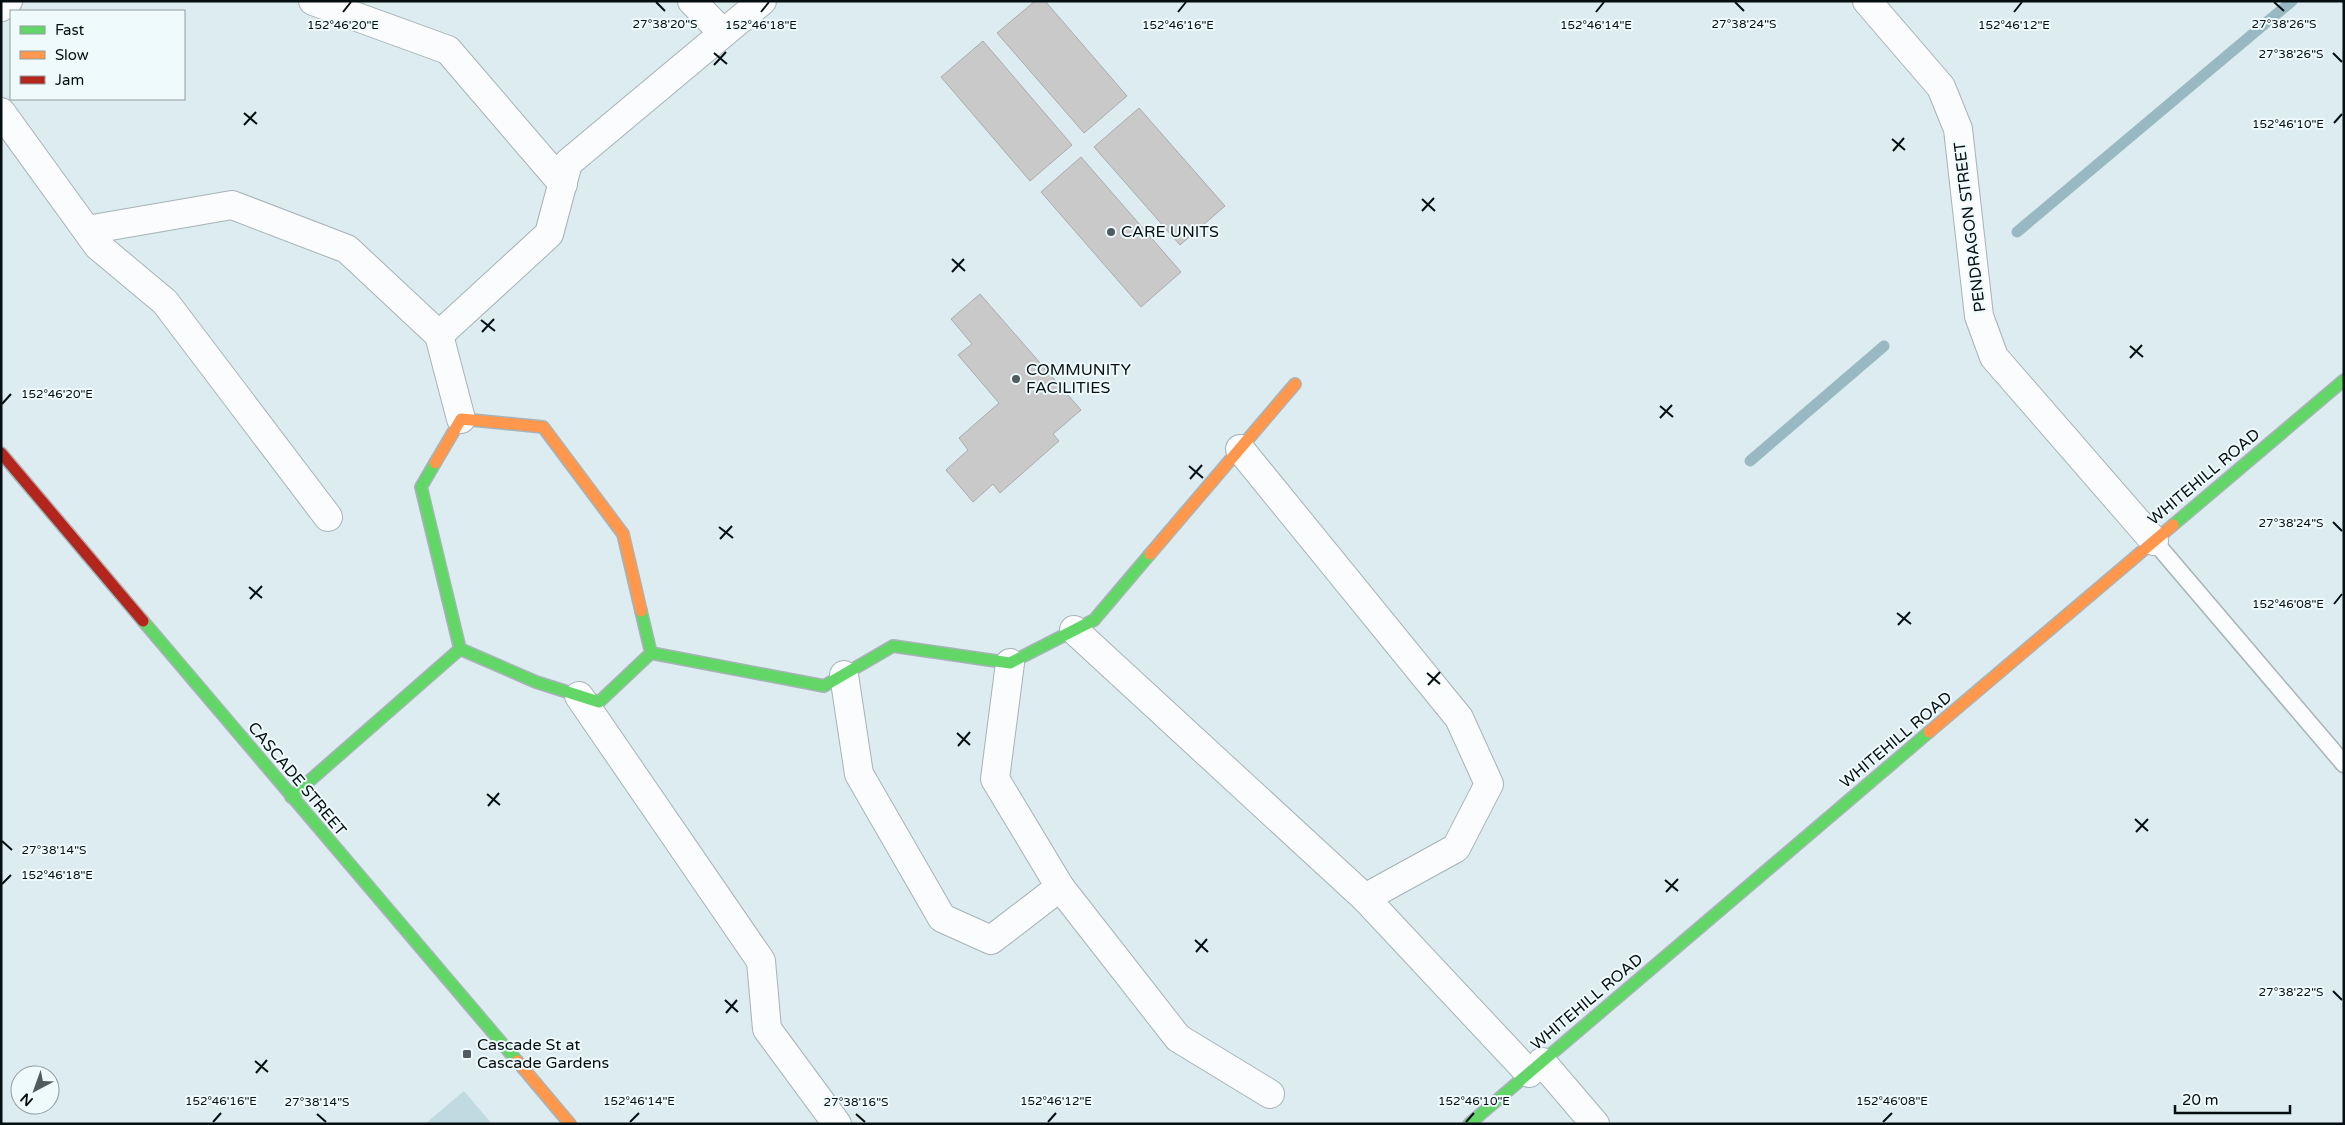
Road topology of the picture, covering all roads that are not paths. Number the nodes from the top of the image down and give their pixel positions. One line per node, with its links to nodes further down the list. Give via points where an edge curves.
1 (8, 1): 6 (street)
2 (313, 1): 9 (street, via 448,50)
3 (692, 1): 7 (street)
4 (762, 1): 7 (street)
5 (1867, 1): 18 (street, PENDRAGON STREET, via 1941,87 1958,129 1979,316 1994,357)
6 (1, 7)
7 (723, 33): 9 (street, via 568,163)
8 (1, 112): 10 (street)
9 (563, 184): 11 (street, via 549,234)
10 (87, 230): 11 (street, via 232,205 347,249); 17 (street, via 98,246 165,302)
11 (439, 335): 14 (street)
12 (2344, 380): 18 (street, WHITEHILL ROAD)
13 (1295, 384): 15 (street)
14 (461, 420): 20 (street, via 421,488); 21 (street, via 543,427 623,534)
15 (1240, 448): 19 (street, via 1094,620); 28 (street, via 1459,718 1490,784 1456,848)
16 (1, 453): 26 (street, CASCADE STREET)
17 (328, 517)
18 (2154, 541): 25 (lane); 29 (street, WHITEHILL ROAD)
19 (1074, 630): 22 (street); 28 (street)
20 (460, 648): 24 (street, via 536,682); 26 (street)
21 (651, 654): 23 (street, via 824,686); 24 (street, via 599,702)
22 (1010, 663): 23 (street, via 893,646); 27 (street, via 995,779)
23 (844, 674): 27 (street, via 859,774 942,918 991,940)
24 (580, 696): 32 (street, via 761,961 767,1029)
25 (2344, 764)
26 (291, 797): 31 (street, CASCADE STREET)
27 (1060, 887): 30 (street, via 1178,1038)
28 (1365, 898): 29 (street)
29 (1535, 1067): 33 (street, WHITEHILL ROAD); 34 (street)
30 (1270, 1094)
31 (570, 1124)
32 (837, 1124)
33 (1468, 1124)
34 (1595, 1124)

